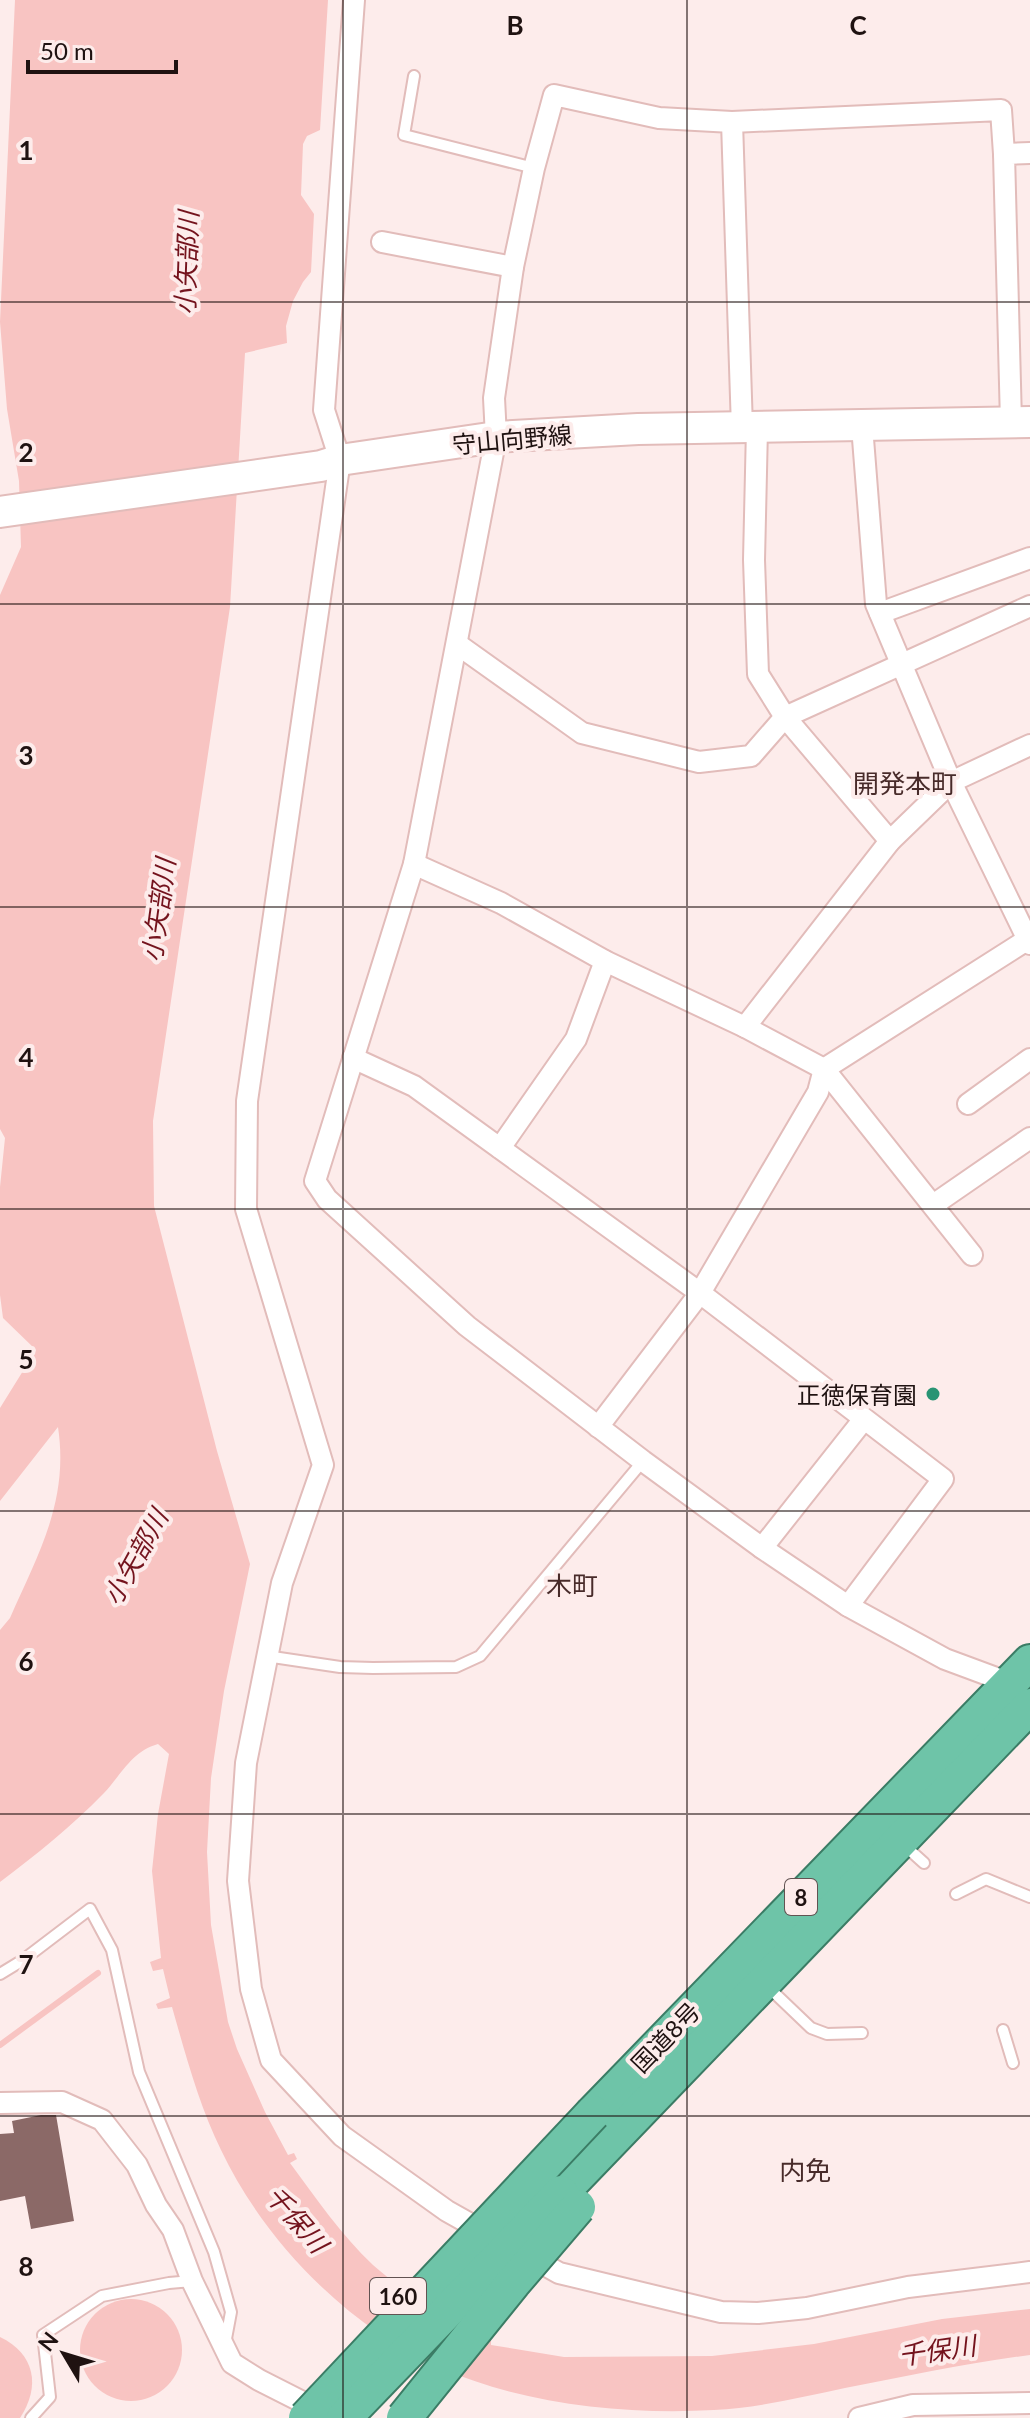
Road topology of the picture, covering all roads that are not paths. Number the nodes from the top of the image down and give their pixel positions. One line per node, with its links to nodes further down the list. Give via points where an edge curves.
1 (354, 0): 13 (street, via 324,410)
2 (414, 76): 6 (lane, via 404,135)
3 (732, 122): 5 (street, via 1001,110); 6 (street, via 659,118 554,95); 11 (street)
4 (1030, 153): 5 (street)
5 (1004, 154): 9 (street)
6 (534, 168): 8 (street)
7 (382, 242): 8 (street)
8 (513, 267): 12 (street, via 494,398)
9 (1024, 425): 10 (main road, 守山向野線)
10 (862, 426): 11 (main road, 守山向野線); 17 (street)
11 (749, 428): 12 (main road, 守山向野線); 20 (street, via 758,674)
12 (496, 437): 13 (main road, 守山向野線); 18 (street)
13 (330, 463): 14 (main road, 守山向野線); 42 (street, via 247,1101 246,1209 323,1465 282,1583)
14 (0, 512)
15 (1030, 558): 17 (street)
16 (1030, 606): 19 (street)
17 (880, 613): 19 (street)
18 (457, 644): 20 (street, via 582,733 699,762 751,756); 24 (street)
19 (900, 665): 20 (street); 22 (street)
20 (785, 717): 23 (street)
21 (1030, 745): 22 (street)
22 (951, 782): 23 (street); 25 (street)
23 (890, 841): 27 (street)
24 (414, 864): 26 (street, via 501,903); 28 (street)
25 (1029, 941): 30 (street)
26 (605, 961): 27 (street); 33 (street, via 576,1039)
27 (745, 1027): 30 (street)
28 (353, 1058): 33 (street, via 414,1086); 38 (street, via 315,1181 327,1199 467,1326)
29 (1030, 1059): 31 (street)
30 (824, 1069): 34 (street); 36 (street, via 818,1092)
31 (968, 1104)
32 (1030, 1138): 34 (street)
33 (500, 1148): 36 (street)
34 (933, 1205): 35 (street)
35 (972, 1255)
36 (700, 1293): 37 (street); 38 (street)
37 (864, 1419): 40 (street); 41 (street, via 943,1479)
38 (598, 1427): 39 (street)
39 (643, 1461): 40 (street); 42 (lane, via 480,1656 456,1667 373,1668)
40 (762, 1548): 41 (street)
41 (848, 1606): 43 (street, via 945,1659)
42 (266, 1656): 54 (street, via 246,1763 238,1881 251,1989 271,2060 342,2136 447,2211 559,2273 721,2312 807,2308 908,2287)
43 (1025, 1686): 47 (highway, 国道8号 / 8, via 912,1852); 52 (highway, 国道8号 / 8, bridge)
44 (956, 1894): 45 (lane, via 986,1879)
45 (1030, 1897)
46 (0, 1974): 56 (lane, via 90,1909 112,1950 139,2072 214,2252 231,2312)
47 (763, 1982): 49 (lane, via 811,2028 827,2034); 53 (highway, 国道8号 / 8, via 672,2077)
48 (1003, 2030): 50 (lane)
49 (862, 2033)
50 (1013, 2063)
51 (0, 2103): 55 (street, via 62,2102 102,2120 137,2165 173,2230)
52 (527, 2184): 59 (highway, 160, bridge, via 454,2238); 60 (highway, 国道8号 / 8, bridge)
53 (569, 2200): 62 (highway, bridge); 63 (highway, bridge, via 513,2283)
54 (1030, 2272)
55 (192, 2281): 56 (street); 58 (lane, via 102,2296 43,2335 50,2397)
56 (224, 2350): 61 (street, via 243,2370)
57 (1030, 2403): 64 (street, via 913,2405)
58 (31, 2418)
59 (279, 2418)
60 (306, 2418)
61 (333, 2418)
62 (344, 2418)
63 (404, 2418)
64 (859, 2418)

